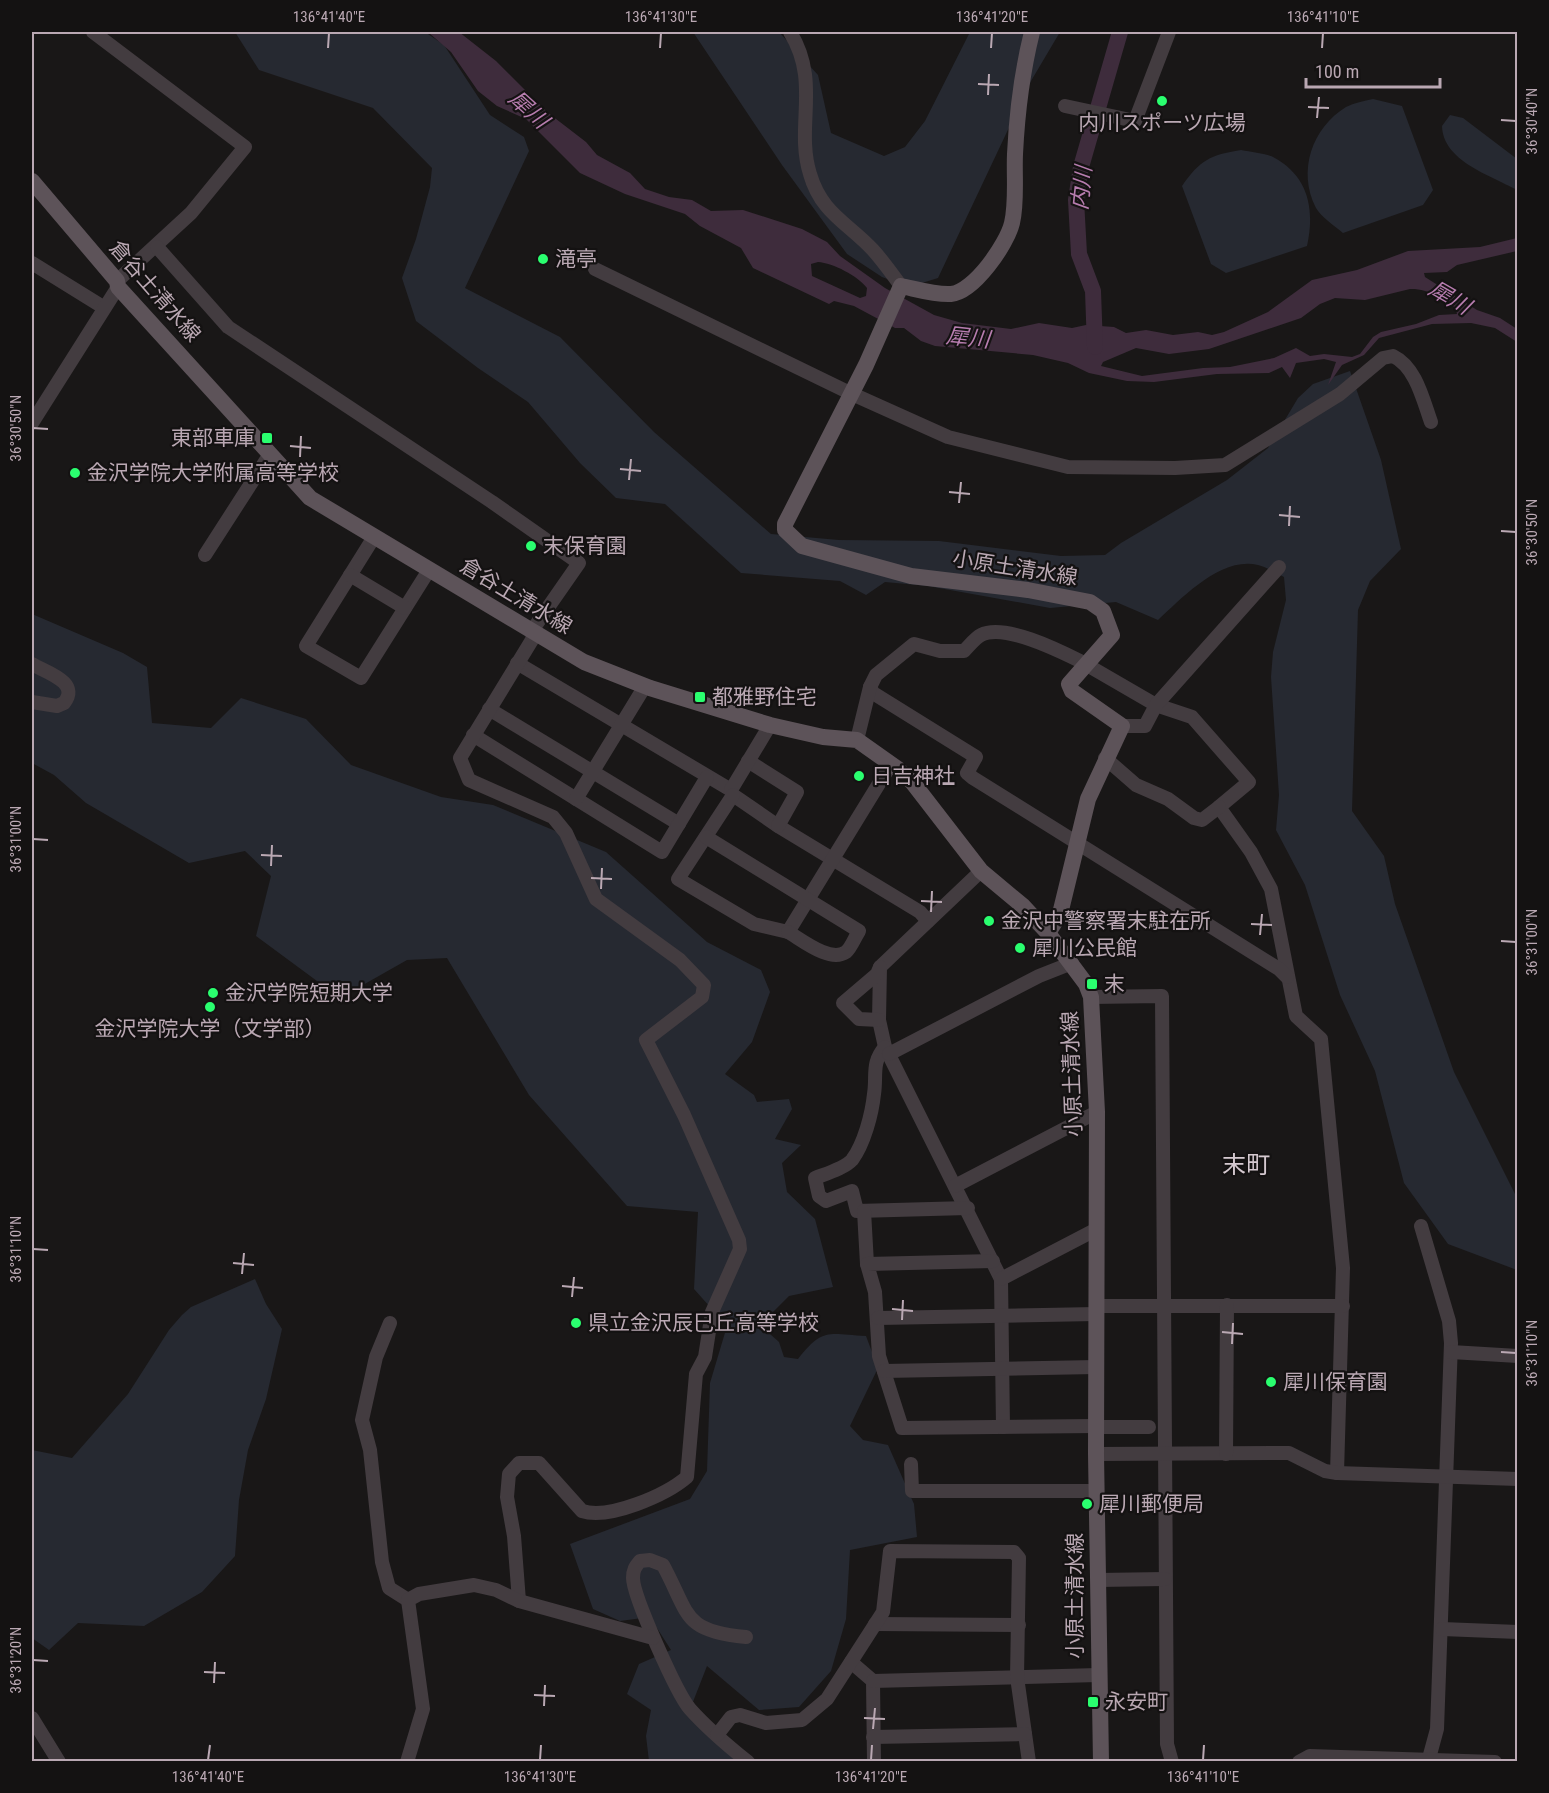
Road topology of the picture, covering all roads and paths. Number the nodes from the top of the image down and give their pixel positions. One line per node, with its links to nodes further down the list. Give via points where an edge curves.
1 (93, 32): 7 (street, via 245,147 191,213)
2 (790, 32): 11 (street, via 805,63 806,147 816,192 826,209 873,250)
3 (1032, 32): 11 (main road, via 1023,68 1012,222 1004,245 963,290 951,294)
4 (1169, 32): 5 (street, via 1135,121)
5 (1065, 106)
6 (32, 181): 10 (main road, 倉谷土清水線)
7 (157, 247): 10 (street); 23 (street, via 228,327 579,563)
8 (32, 263): 12 (street)
9 (595, 269): 13 (street)
10 (117, 284): 12 (street); 16 (main road, 倉谷土清水線)
11 (900, 288): 13 (main road, 小原土清水線)
12 (103, 307): 15 (street)
13 (850, 393): 14 (street, via 968,444 1068,467 1208,467 1225,465 1340,394 1383,358 1393,356 1405,364 1415,379); 26 (main road, 小原土清水線, via 786,518 785,530 802,546 911,576 1090,602 1103,611 1112,635)
14 (1431, 422)
15 (32, 423)
16 (270, 454): 17 (main road, 倉谷土清水線, via 310,498); 18 (street)
17 (374, 537): 20 (main road, 倉谷土清水線); 21 (street)
18 (205, 555)
19 (1279, 567): 30 (street)
20 (429, 570): 22 (street); 23 (main road, 倉谷土清水線)
21 (350, 575): 22 (street); 22 (street, via 306,646 361,678)
22 (405, 608)
23 (533, 634): 24 (street); 27 (main road, 倉谷土清水線, via 584,662)
24 (517, 663): 31 (street); 33 (street)
25 (32, 664): 29 (street, via 61,680 68,693 64,703 57,706)
26 (1085, 668): 28 (street, via 1080,660 1046,644 994,630 980,635 964,651 940,651 914,644 876,675); 30 (street); 34 (main road, 小原土清水線, via 1069,684 1072,691)
27 (645, 686): 32 (main road, 倉谷土清水線); 33 (street)
28 (870, 687): 36 (street); 48 (street, via 873,693 975,757 967,773 973,778)
29 (32, 702)
30 (1156, 705): 34 (street, via 1144,726); 44 (street, via 1192,717 1249,782)
31 (489, 710): 35 (street); 40 (street)
32 (770, 725): 36 (main road, 倉谷土清水線); 38 (street)
33 (621, 726): 40 (street); 41 (street)
34 (1122, 726): 37 (main road)
35 (473, 735): 43 (street); 96 (street, via 460,758 469,780 553,818 566,833 596,899 680,960 704,985 702,997 646,1040 684,1115 740,1249 712,1312 705,1358 696,1374 687,1477 673,1490 603,1515 590,1514 582,1511 539,1462 519,1463 510,1474 507,1497)
36 (857, 740): 39 (main road)
37 (1105, 758): 44 (street, via 1136,785 1168,799 1194,819 1202,820); 48 (main road, via 1088,799)
38 (748, 761): 42 (street); 46 (street, via 797,792)
39 (891, 764): 49 (street); 50 (main road, via 913,783)
40 (592, 772): 43 (street); 45 (street)
41 (707, 777): 42 (street); 45 (street)
42 (732, 793): 46 (street); 47 (street)
43 (576, 799): 45 (street, via 662,852)
44 (1219, 807): 57 (street, via 1271,889)
45 (679, 824)
46 (778, 826): 49 (street)
47 (706, 837): 51 (street); 53 (street, via 678,879 754,924)
48 (1077, 845): 54 (main road, via 1060,914); 57 (street)
49 (833, 860): 51 (street); 52 (street, via 920,912)
50 (981, 872): 52 (street); 54 (main road, via 1023,906)
51 (808, 900): 53 (street); 53 (street, via 859,932 847,952 836,956)
52 (928, 921): 56 (street)
53 (789, 932)
54 (1048, 933): 55 (main road, 小原土清水線)
55 (1072, 963): 58 (main road, 小原土清水線); 60 (street)
56 (880, 967): 59 (street); 59 (street, via 843,1003 859,1019)
57 (1287, 977): 72 (street, via 1296,1016 1321,1039 1343,1268)
58 (1092, 997): 61 (main road, 小原土清水線); 71 (street, via 1162,996)
59 (879, 1020): 60 (street)
60 (887, 1050): 62 (street); 64 (street, via 877,1056 874,1094 862,1139 851,1162 815,1178 819,1196 826,1201 852,1191 857,1211)
61 (1097, 1112): 62 (street); 66 (main road, 小原土清水線)
62 (955, 1186): 63 (street)
63 (968, 1208): 64 (street); 67 (street)
64 (864, 1211): 68 (street)
65 (1421, 1226): 77 (street, via 1449,1321)
66 (1097, 1229): 69 (street); 73 (main road, 小原土清水線)
67 (993, 1261): 68 (street); 69 (street)
68 (867, 1264): 75 (street, via 876,1292)
69 (1001, 1279): 74 (street)
70 (1227, 1305): 71 (street); 72 (street); 87 (street)
71 (1163, 1306): 73 (street); 85 (street)
72 (1343, 1306): 89 (street)
73 (1096, 1310): 74 (street); 79 (main road, 小原土清水線)
74 (1000, 1315): 75 (street); 80 (street)
75 (878, 1318): 81 (street, via 879,1356)
76 (390, 1323): 95 (street, via 376,1357 362,1420 370,1450 382,1562 389,1588)
77 (1451, 1352): 78 (street); 90 (street)
78 (1518, 1356)
79 (1096, 1367): 80 (street); 83 (main road, 小原土清水線)
80 (1002, 1369): 81 (street); 82 (street)
81 (885, 1371): 82 (street, via 902,1428)
82 (1003, 1427): 83 (street)
83 (1097, 1427): 84 (street); 86 (main road, 小原土清水線)
84 (1149, 1427)
85 (1164, 1453): 86 (street); 87 (street); 93 (street)
86 (1096, 1454): 92 (main road, 小原土清水線)
87 (1226, 1454): 89 (street, via 1295,1454 1325,1471)
88 (911, 1464): 92 (street, via 912,1491)
89 (1337, 1473): 90 (street)
90 (1447, 1476): 91 (street); 99 (street)
91 (1518, 1479)
92 (1097, 1491): 94 (main road, 小原土清水線)
93 (1165, 1579): 94 (street); 118 (street, via 1167,1744)
94 (1098, 1580): 104 (main road, 小原土清水線)
95 (408, 1600): 96 (street, via 419,1594 474,1585); 113 (street, via 423,1709)
96 (519, 1601): 102 (street)
97 (875, 1624): 98 (street); 98 (street, via 883,1612 891,1551 907,1550 1014,1552 1019,1558); 103 (street)
98 (1019, 1625): 105 (street)
99 (1442, 1629): 100 (street); 111 (street, via 1437,1729)
100 (1518, 1632)
101 (746, 1636): 102 (street, via 715,1634 689,1619 663,1565 650,1560 633,1569 633,1580)
102 (653, 1638): 109 (street, via 688,1707)
103 (851, 1662): 106 (street); 109 (street, via 827,1699 802,1720 766,1723 740,1715 731,1717)
104 (1098, 1675): 105 (street); 117 (main road, 小原土清水線)
105 (1017, 1677): 106 (street); 108 (street)
106 (873, 1681): 110 (street)
107 (32, 1718): 112 (street)
108 (1025, 1734): 110 (street); 116 (street)
109 (717, 1735): 114 (street)
110 (873, 1737): 115 (street)
111 (1429, 1760): 119 (street, via 1310,1756); 120 (street)
112 (59, 1761)
113 (407, 1761)
114 (748, 1761)
115 (874, 1761)
116 (1029, 1761)
117 (1101, 1761)
118 (1172, 1761)
119 (1299, 1761)
120 (1495, 1761)

